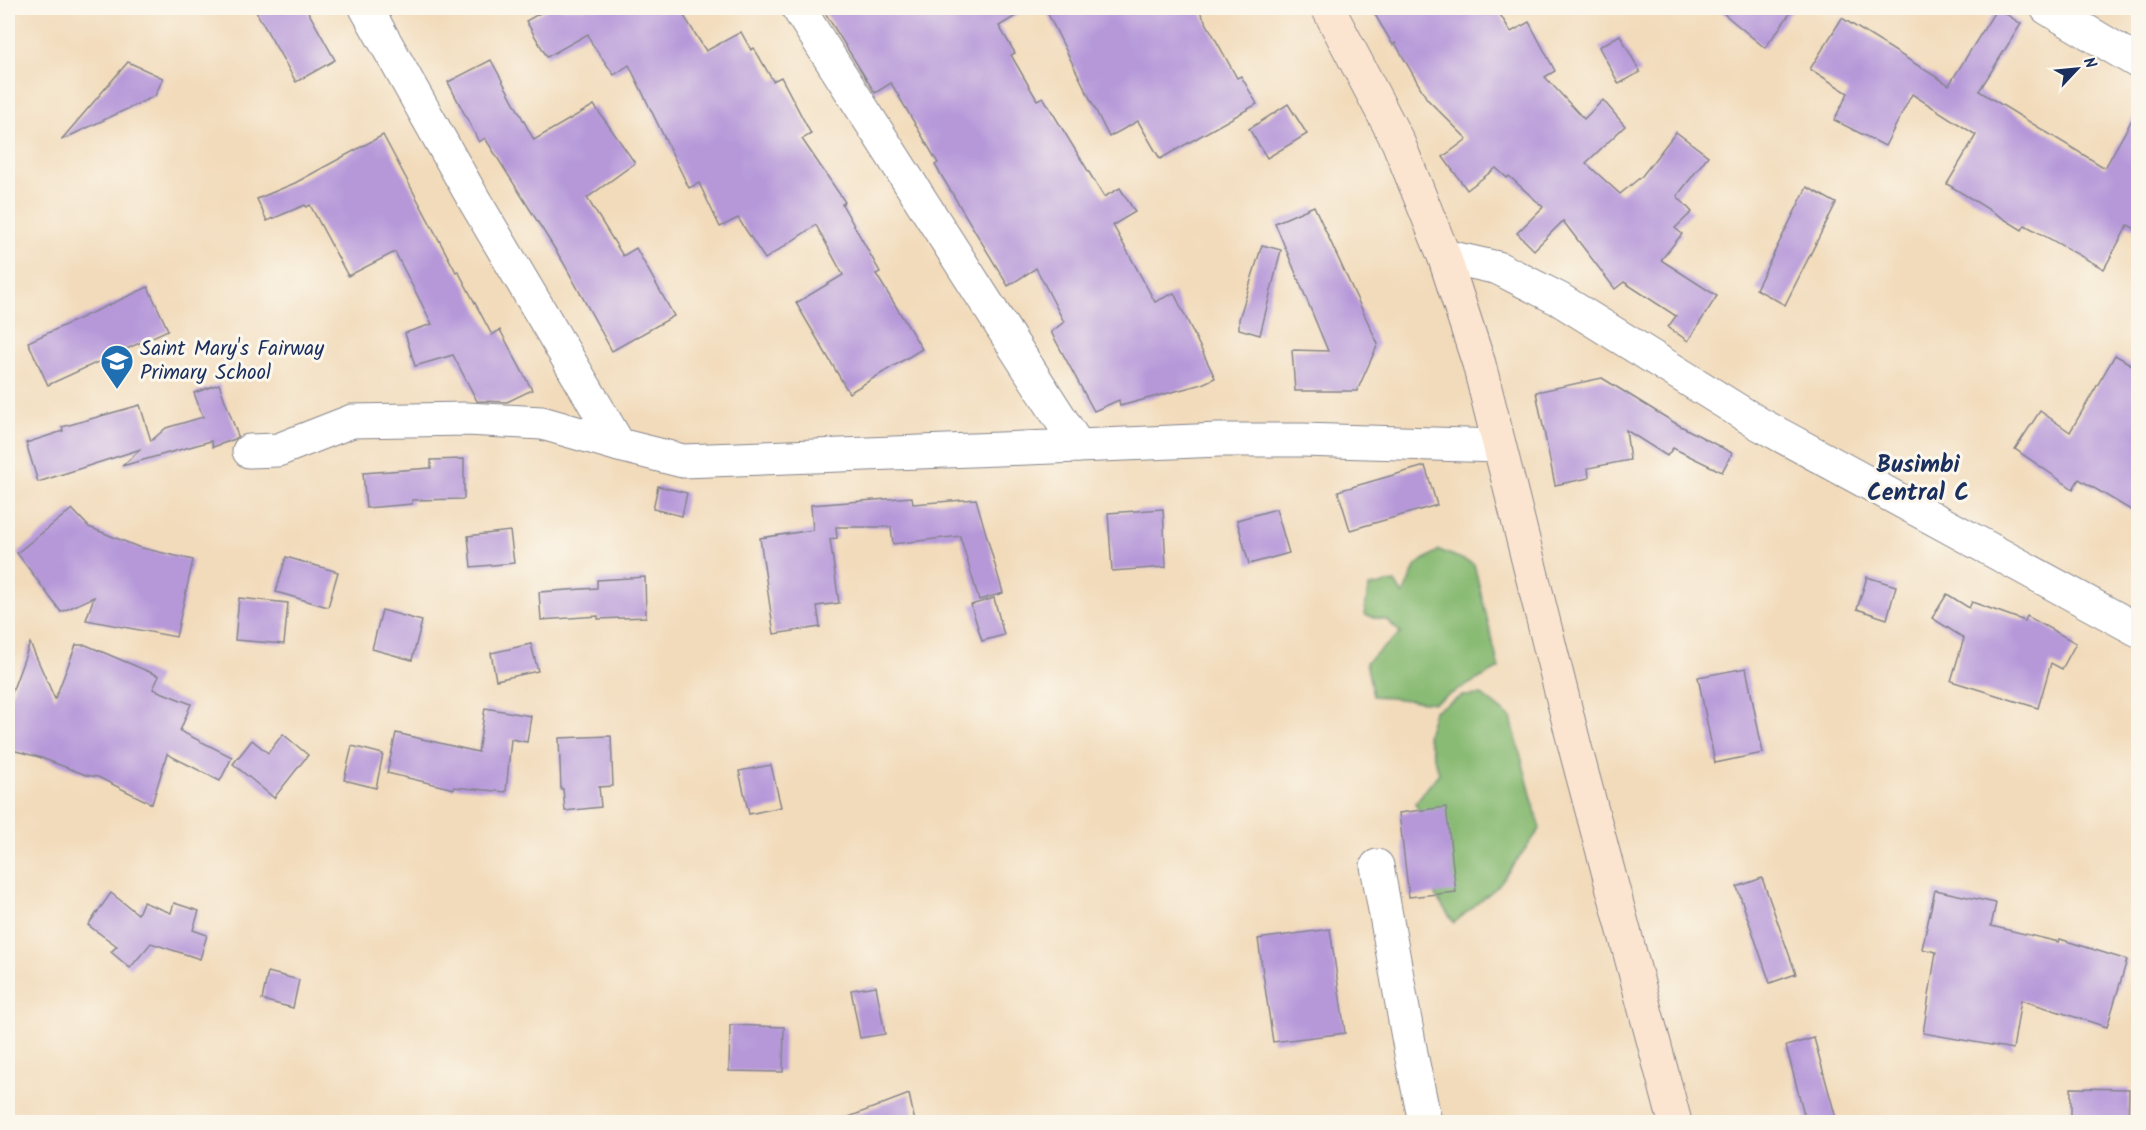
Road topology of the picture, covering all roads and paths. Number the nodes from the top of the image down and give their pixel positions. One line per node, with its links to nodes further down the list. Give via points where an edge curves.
1 (366, 8): 7 (street, via 468,191)
2 (798, 8): 8 (street)
3 (1328, 8): 6 (main road, via 1398,142)
4 (2047, 8): 5 (street)
5 (2139, 62)
6 (1444, 256): 9 (main road, via 1479,364); 11 (street, via 1498,268 1560,299 1758,423)
7 (619, 445): 8 (street, via 683,462); 10 (street, via 542,423 467,419 352,421 278,450)
8 (1078, 446): 9 (street, via 1302,440)
9 (1499, 446): 14 (main road)
10 (249, 451)
11 (2139, 630)
12 (1377, 866): 13 (street)
13 (1425, 1122)
14 (1675, 1122)

